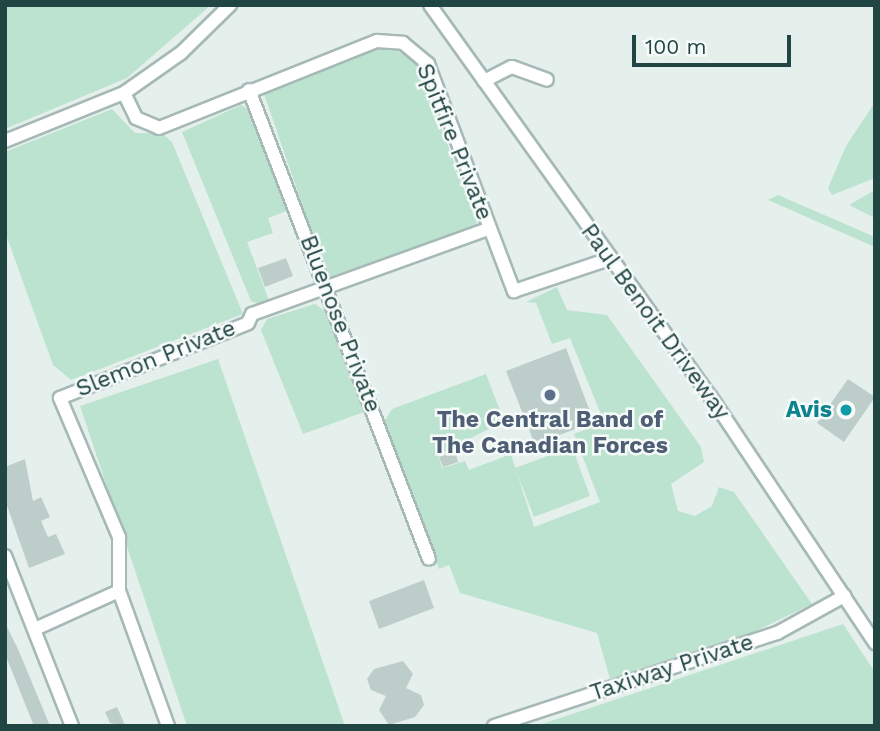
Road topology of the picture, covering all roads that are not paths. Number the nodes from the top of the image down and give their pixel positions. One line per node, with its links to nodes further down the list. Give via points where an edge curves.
1 (230, 5): 6 (street, via 181,53)
2 (430, 5): 4 (street, Paul Benoit Driveway)
3 (547, 80): 4 (street, via 512,66)
4 (484, 81): 9 (street, Paul Benoit Driveway)
5 (249, 90): 6 (street, Spitfire Private, via 159,128 136,118); 8 (street, Spitfire Private, via 377,41 403,43 428,64); 10 (street, Bluenose Private)
6 (124, 93): 7 (street)
7 (5, 141)
8 (488, 229): 9 (street, Spitfire Private, via 514,291); 10 (street, Slemon Private)
9 (609, 259): 14 (street, Paul Benoit Driveway)
10 (326, 287): 12 (street, Bluenose Private); 13 (street, Slemon Private, via 60,397 119,537)
11 (5, 556): 15 (street)
12 (429, 559)
13 (119, 591): 15 (street); 19 (street)
14 (844, 596): 16 (street, Paul Benoit Driveway); 17 (street, Taxiway Private, via 777,633)
15 (35, 629): 18 (street)
16 (875, 643)
17 (492, 724)
18 (72, 726)
19 (168, 726)

